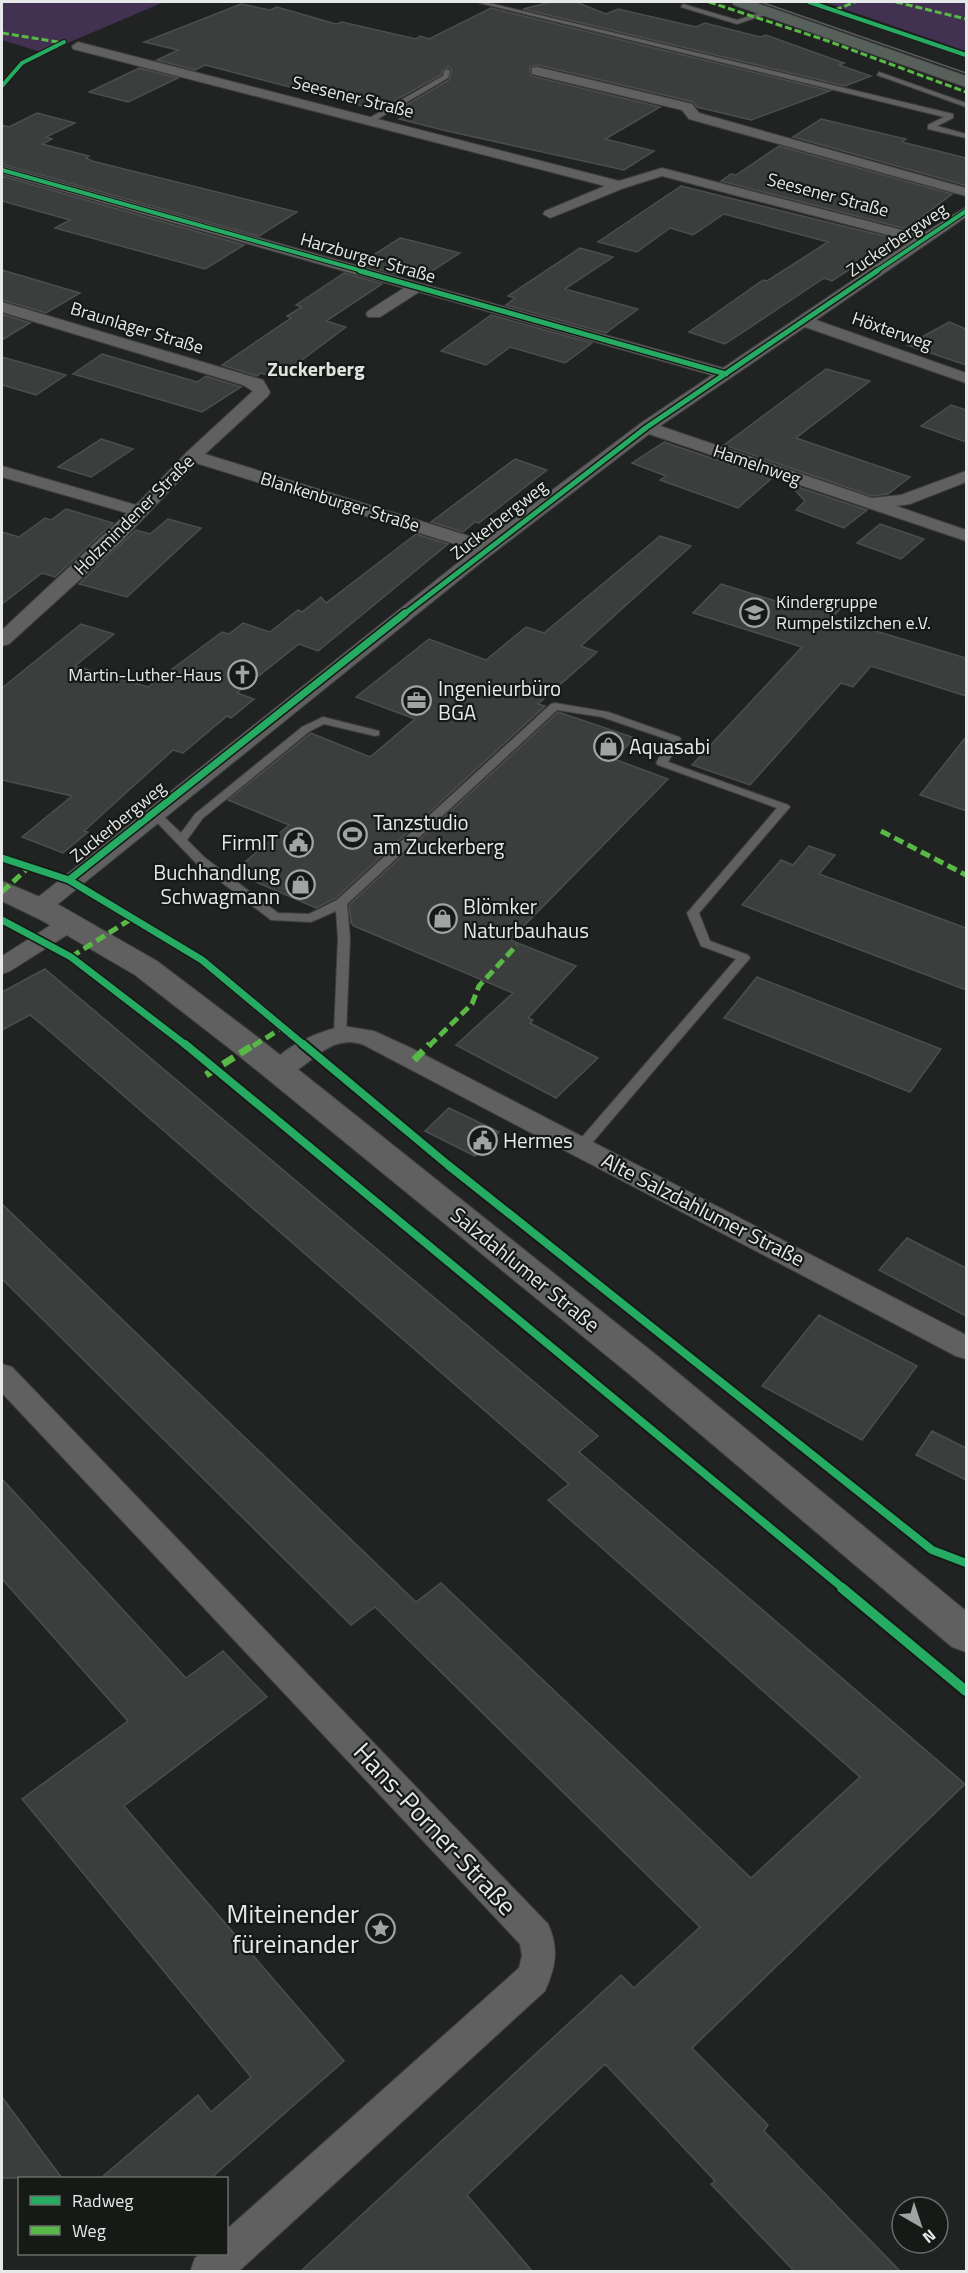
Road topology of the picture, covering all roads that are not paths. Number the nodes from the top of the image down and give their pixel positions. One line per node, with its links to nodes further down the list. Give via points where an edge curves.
1 (479, 2): 14 (lane, via 950,116 931,127)
2 (793, 2): 7 (main road)
3 (747, 4): 5 (main road)
4 (683, 6): 5 (lane, via 737,22)
5 (770, 12): 11 (main road)
6 (78, 46): 13 (street, Seesener Straße)
7 (966, 61)
8 (447, 71): 13 (lane, via 446,78)
9 (537, 71): 17 (street, Zuckerbergweg, via 687,107 694,116)
10 (879, 74): 12 (lane)
11 (966, 82)
12 (966, 105)
13 (368, 121): 16 (street, Seesener Straße)
14 (966, 136)
15 (2, 170): 21 (street, Harzburger Straße)
16 (619, 185): 19 (street, Seesener Straße); 20 (street, Seesener Straße, via 662,172)
17 (966, 192)
18 (966, 211): 20 (street, Zuckerbergweg)
19 (550, 214)
20 (923, 240): 24 (street, Zuckerbergweg)
21 (416, 287): 23 (street, Harzburger Straße); 25 (street, Harzburger Straße)
22 (2, 307): 27 (street, Braunlager Straße)
23 (374, 314)
24 (804, 321): 25 (street, Zuckerbergweg); 26 (street, Höxterweg)
25 (726, 374): 28 (street, Zuckerbergweg)
26 (966, 378)
27 (261, 387): 29 (street, Holzmindener Straße, via 259,396)
28 (647, 427): 32 (street, Hamelnweg); 35 (street, Zuckerbergweg)
29 (193, 456): 33 (street, Holzmindener Straße); 35 (street, Blankenburger Straße)
30 (2, 471): 33 (street)
31 (966, 476): 32 (street, Hamelnweg, via 904,500)
32 (867, 502): 34 (street, Hamelnweg)
33 (140, 511): 36 (street, Holzmindener Straße)
34 (966, 536)
35 (487, 548): 38 (street, Zuckerbergweg)
36 (2, 640)
37 (375, 733): 39 (lane, via 323,720 306,729 199,816)
38 (154, 813): 39 (lane); 42 (street, Zuckerbergweg)
39 (181, 841): 41 (lane, via 208,867 275,917 311,918)
40 (2, 890): 42 (main road, Salzdahlumer Straße)
41 (341, 903): 45 (lane, via 344,938); 47 (lane, via 555,706 604,714 675,739 662,763 784,807 693,913 705,943 744,958)
42 (40, 907): 43 (main road, Salzdahlumer Straße)
43 (70, 923): 44 (street); 46 (main road, Salzdahlumer Straße, via 146,968)
44 (2, 966)
45 (340, 1034): 46 (street, via 318,1043); 47 (street, Alte Salzdahlumer Straße, via 354,1034 405,1055)
46 (279, 1070): 50 (main road, Salzdahlumer Straße, via 647,1368)
47 (581, 1147): 48 (street, Alte Salzdahlumer Straße)
48 (966, 1348)
49 (2, 1375): 51 (street, Hans-Porner-Straße, via 536,1936 540,1956 533,1979)
50 (966, 1635)
51 (228, 2254)
52 (227, 2255): 53 (street, Hans-Porner-Straße)
53 (209, 2271)

